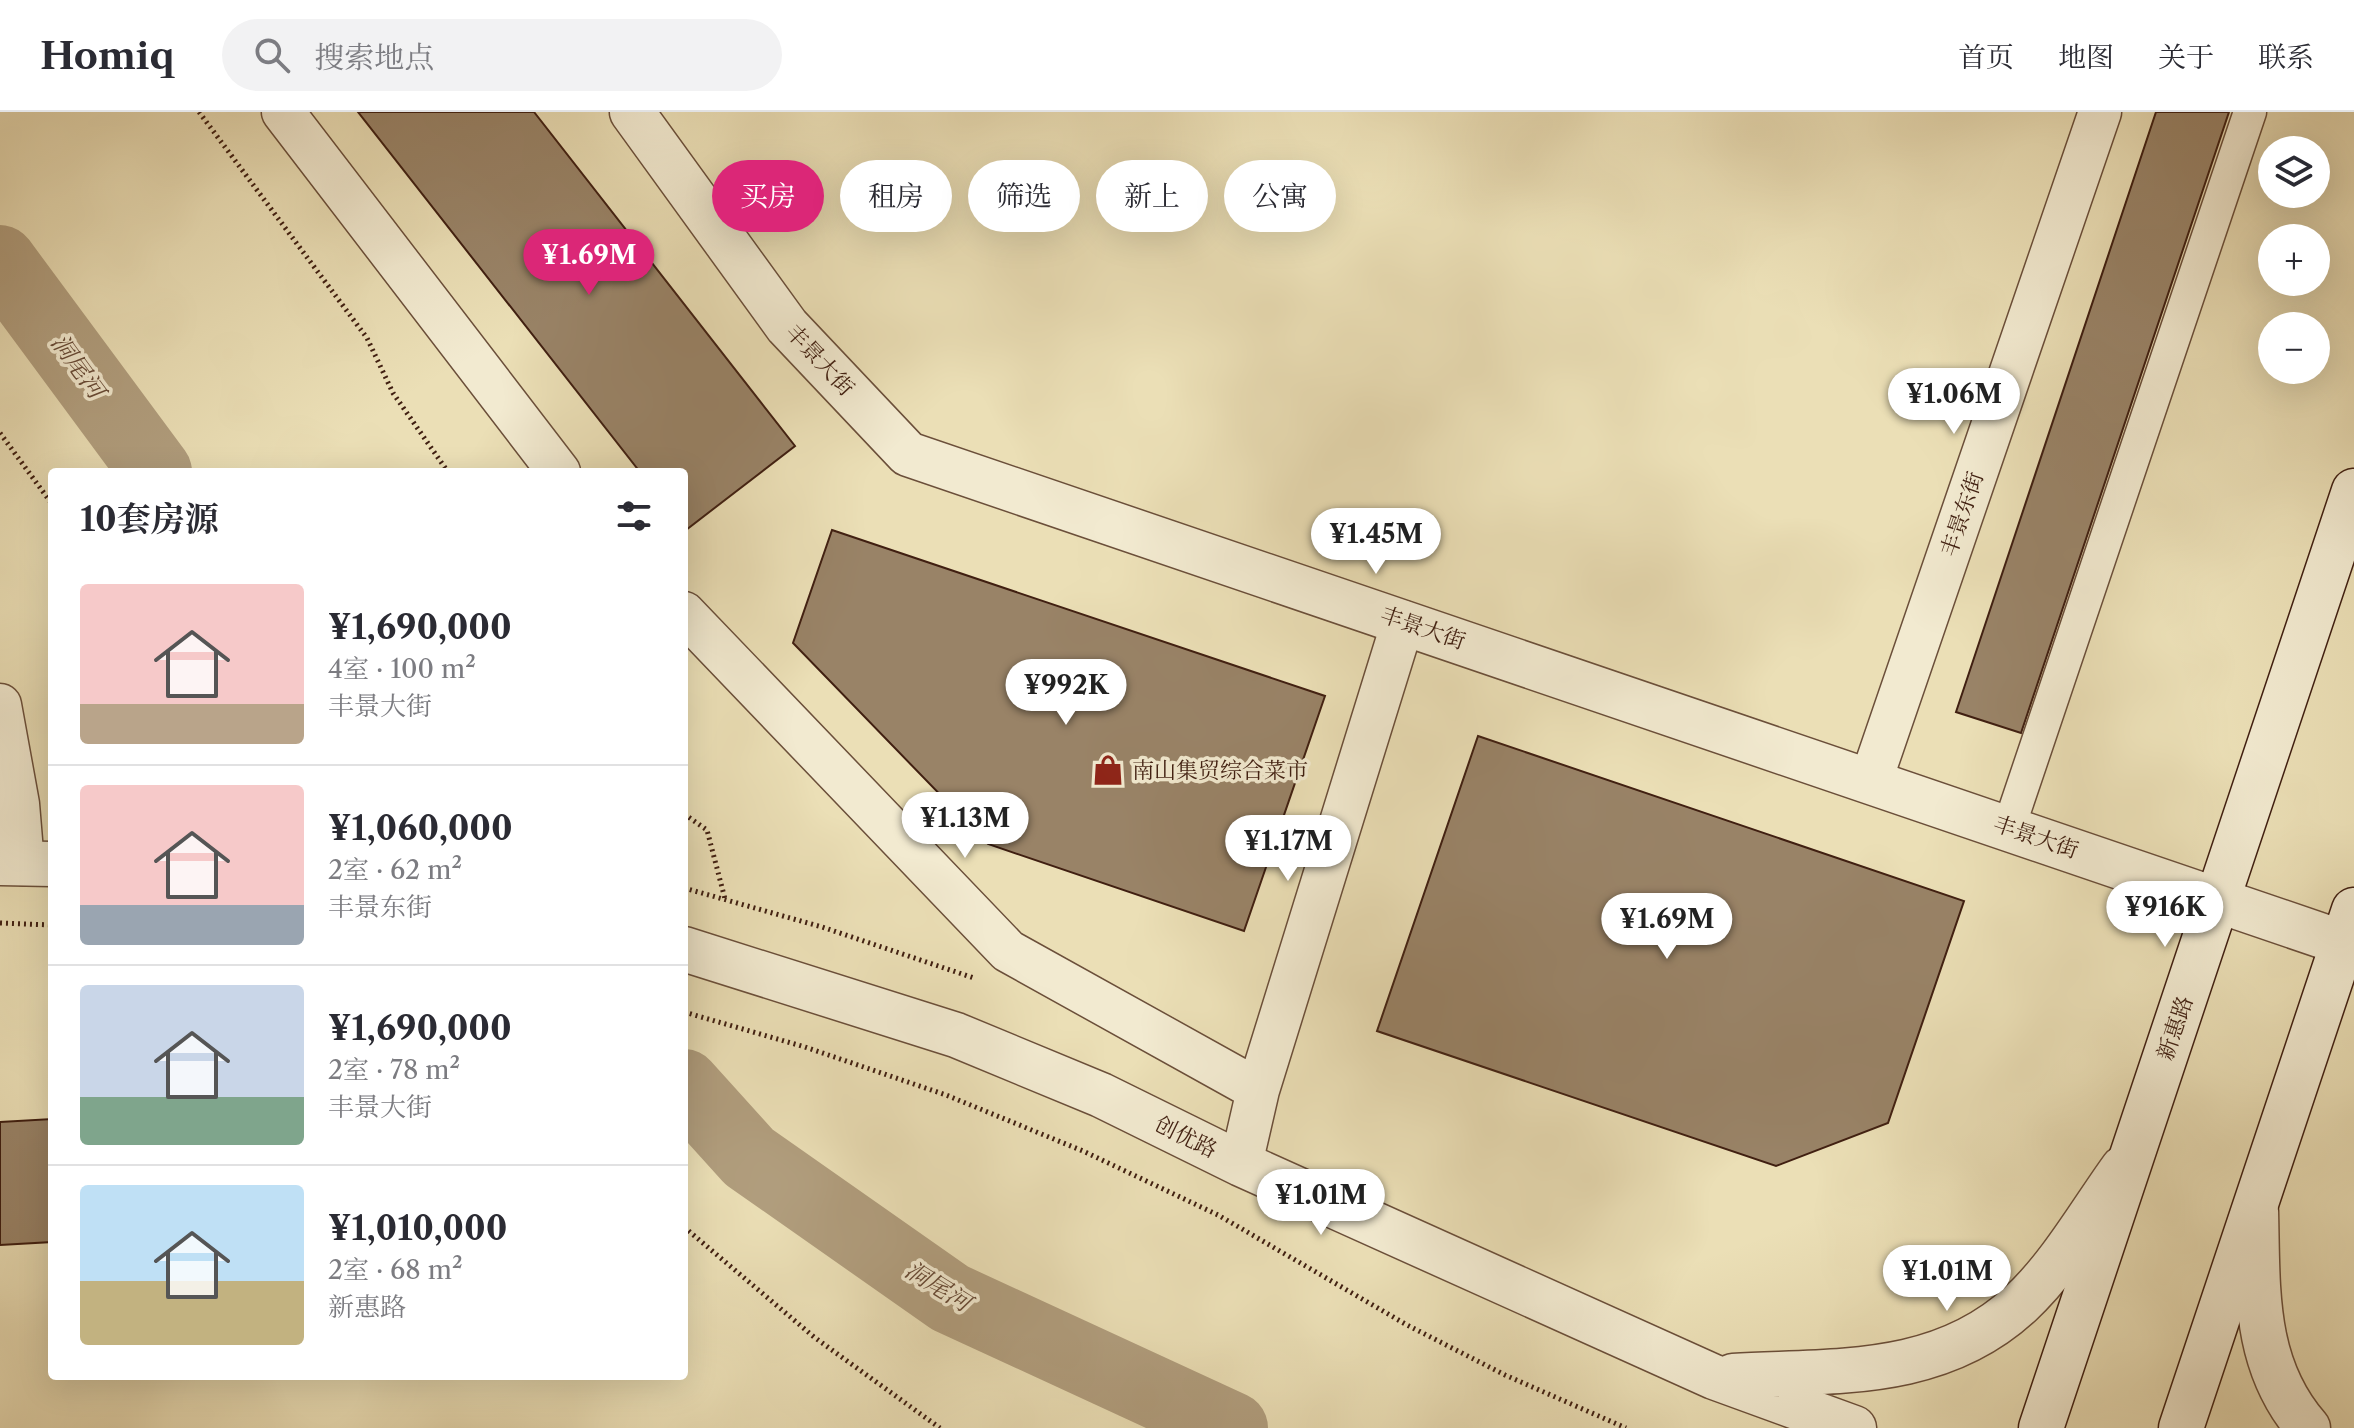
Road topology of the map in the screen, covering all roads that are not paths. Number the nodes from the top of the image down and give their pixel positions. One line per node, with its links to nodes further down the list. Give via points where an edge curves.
1 (283, 112): 5 (street)
2 (632, 112): 8 (street, 丰景大街, via 787,326 908,454)
3 (2100, 112): 10 (street, 丰景东街)
4 (2250, 112): 11 (street)
5 (556, 468)
6 (2354, 491): 13 (street, 新惠路)
7 (688, 617): 16 (street, via 1008,951)
8 (1403, 622): 10 (street, 丰景大街); 16 (street)
9 (0, 705): 12 (street)
10 (1871, 780): 11 (street, 丰景大街)
11 (2009, 827): 13 (street, 丰景大街)
12 (25, 864)
13 (2218, 899): 14 (street, 丰景大街); 17 (street, 新惠路)
14 (2348, 926): 19 (street)
15 (688, 950): 18 (street, 创优路, via 956,1035 1101,1095)
16 (1258, 1090): 18 (street)
17 (2132, 1156): 20 (street, via 2022,1303 1982,1334 1937,1356 1888,1367); 23 (street, 新惠路)
18 (1241, 1164): 20 (street, 创优路)
19 (2255, 1203): 24 (street); 25 (street, via 2259,1321 2270,1368)
20 (1714, 1377): 21 (street); 22 (street, 创优路)
21 (1782, 1428)
22 (1854, 1428)
23 (2041, 1428)
24 (2181, 1428)
25 (2308, 1428)

